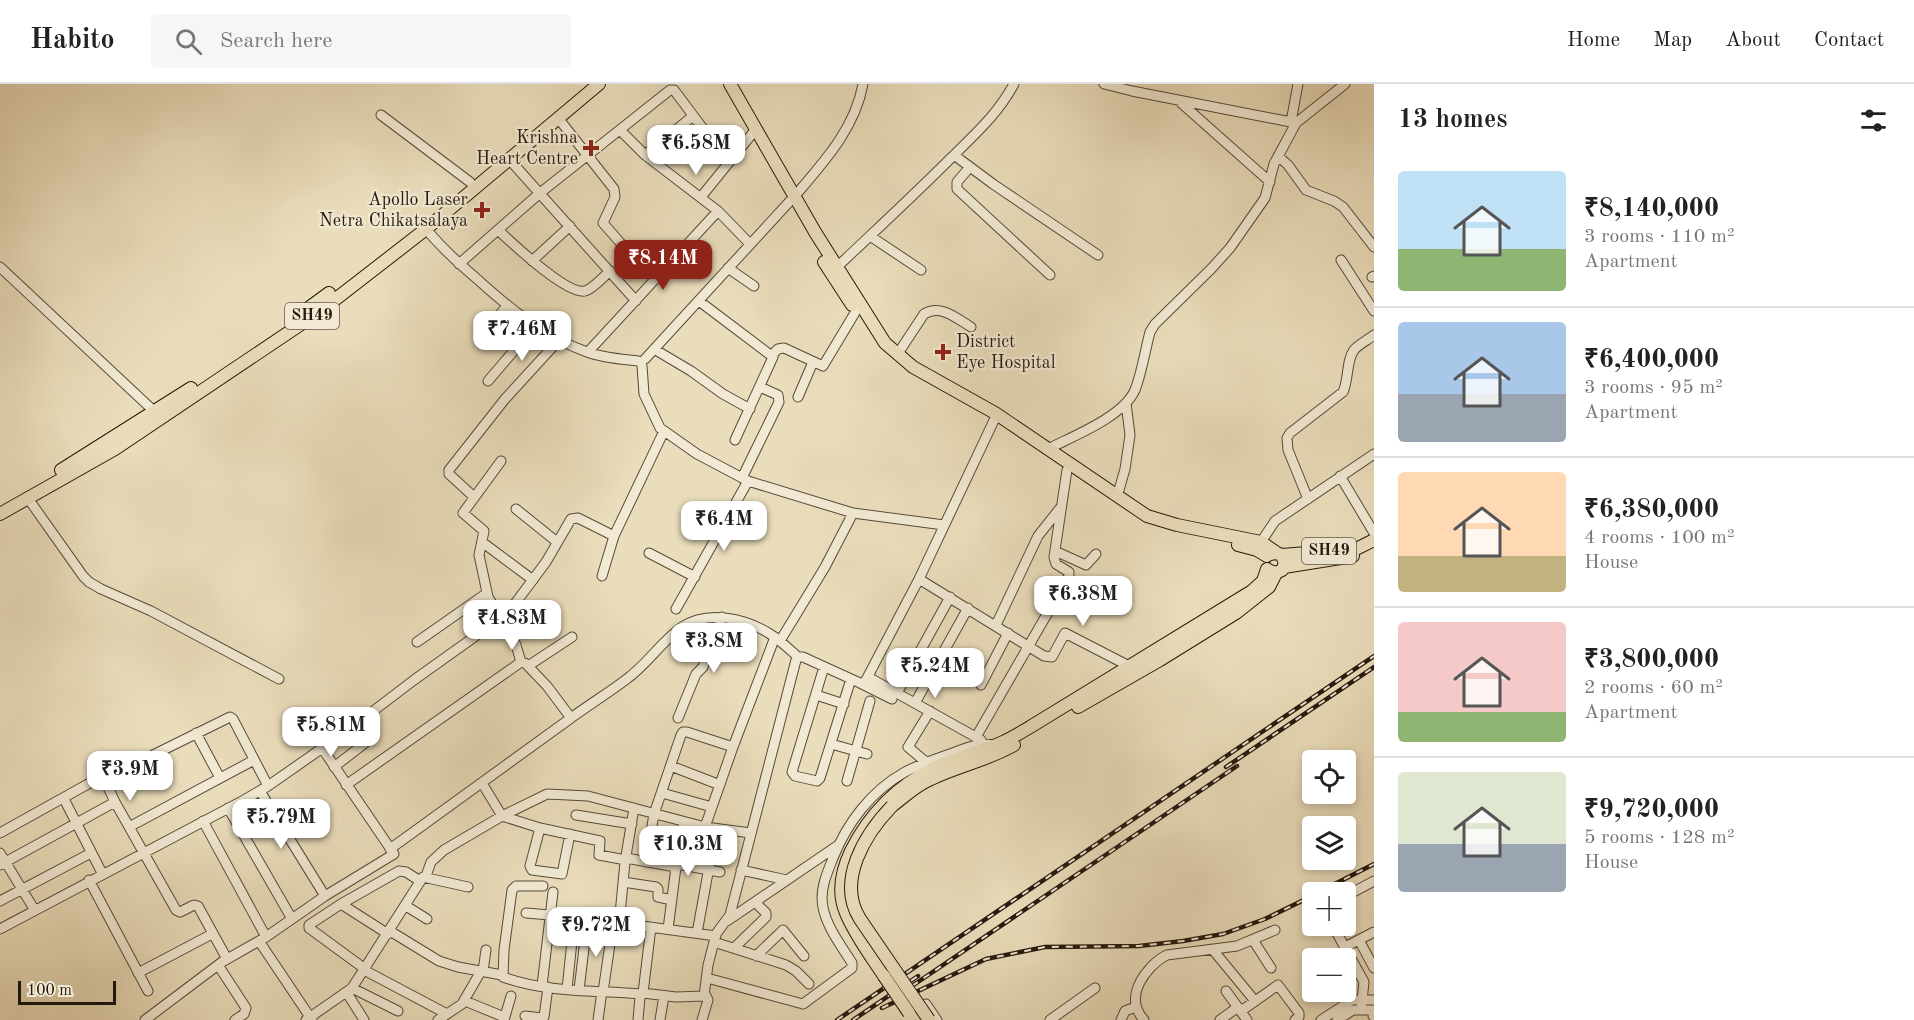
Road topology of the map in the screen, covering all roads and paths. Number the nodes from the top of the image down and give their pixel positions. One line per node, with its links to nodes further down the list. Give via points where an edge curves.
1 (589, 84): 24 (main road, SH49)
2 (599, 84): 13 (main road, SH49)
3 (722, 84): 16 (main road, SH49)
4 (730, 84): 16 (main road, SH49)
5 (863, 84): 28 (street, via 848,127 834,150)
6 (1014, 84): 19 (street, via 990,120)
7 (1104, 84): 10 (street)
8 (1298, 84): 14 (street)
9 (1345, 84): 14 (street)
10 (1178, 100): 14 (street); 25 (street)
11 (381, 115): 24 (street)
12 (693, 116): 15 (street, via 670,90); 18 (street); 22 (street)
13 (558, 118): 17 (street); 21 (main road, SH49)
14 (1294, 122): 20 (street)
15 (620, 130): 17 (street); 18 (street)
16 (753, 131): 22 (street); 28 (main road, SH49)
17 (588, 155): 26 (street); 35 (street, via 614,189 615,197 603,223)
18 (645, 155): 27 (street)
19 (954, 155): 23 (street); 33 (street)
20 (1278, 156): 25 (street); 36 (street, via 1306,190 1343,207)
21 (509, 159): 26 (street); 31 (main road, SH49)
22 (728, 162): 27 (street)
23 (970, 167): 37 (street); 46 (street, via 957,182 957,189)
24 (470, 182): 69 (main road, SH49, via 415,230 319,302)
25 (1270, 182): 67 (street, via 1265,198 1230,248 1151,330 1134,391)
26 (540, 194): 30 (street); 32 (street)
27 (701, 197): 29 (street)
28 (792, 199): 34 (street); 42 (main road, SH49); 52 (main road, SH49)
29 (718, 211): 34 (street); 48 (street)
30 (570, 226): 39 (street); 45 (street)
31 (426, 229): 40 (street); 69 (main road, SH49, via 319,312)
32 (498, 230): 39 (street); 40 (street)
33 (870, 236): 42 (street); 44 (street)
34 (750, 243): 43 (street)
35 (624, 247)
36 (1374, 247)
37 (1098, 255)
38 (1341, 260): 51 (street)
39 (532, 261): 45 (street, via 556,279 584,292)
40 (459, 264): 50 (street)
41 (0, 267): 69 (street)
42 (837, 267): 61 (main road, SH49, via 885,343)
43 (728, 268): 47 (street); 49 (street)
44 (921, 270)
45 (610, 271): 48 (street)
46 (1050, 275)
47 (754, 286)
48 (636, 301): 59 (street)
49 (699, 301): 58 (street); 60 (street)
50 (507, 306): 53 (street); 55 (street)
51 (1374, 310)
52 (856, 311): 63 (street, via 825,365); 70 (main road, SH49, via 883,350 909,372)
53 (535, 326): 57 (street); 64 (street)
54 (971, 327): 61 (street, via 943,310 931,310 924,314)
55 (483, 334)
56 (1374, 335): 82 (street, via 1353,351 1343,392 1287,438)
57 (559, 340): 59 (street); 80 (street, via 505,399 449,470 448,474)
58 (654, 349): 62 (street); 68 (street)
59 (588, 352): 62 (street)
60 (772, 355): 63 (street, via 784,348); 65 (street)
61 (897, 355): 70 (main road, SH49)
62 (642, 362): 71 (street, via 644,394)
63 (813, 362): 66 (street)
64 (488, 381)
65 (760, 387): 68 (street); 78 (street, via 778,395 779,402)
66 (798, 397)
67 (1126, 403): 73 (street, via 1113,415); 81 (street, via 1130,435)
68 (750, 409): 72 (street)
69 (158, 415): 79 (main road, SH49, via 114,449); 83 (main road, SH49)
70 (995, 417): 73 (main road, SH49); 76 (main road, SH49); 88 (street)
71 (664, 431): 78 (street); 90 (street)
72 (735, 440)
73 (1048, 449): 81 (main road, SH49)
74 (1374, 454): 77 (street)
75 (501, 461): 80 (street)
76 (1067, 471): 84 (street); 100 (main road, SH49, via 1139,519 1166,530 1257,550)
77 (1340, 476): 82 (street); 89 (street)
78 (745, 479): 86 (street); 102 (street)
79 (27, 497): 87 (main road, SH49); 121 (street, via 83,576 95,586)
80 (474, 497): 93 (street, via 463,513 482,529)
81 (1117, 497): 95 (main road, SH49, via 1161,521)
82 (1308, 499): 95 (street, via 1275,521)
83 (0, 505)
84 (1062, 506): 91 (street); 96 (street)
85 (516, 509): 94 (street)
86 (853, 513): 88 (street); 114 (street, via 825,567)
87 (0, 514)
88 (944, 525): 103 (street)
89 (1374, 533)
90 (614, 536): 94 (street, via 574,517); 101 (street)
91 (1038, 536): 96 (street); 111 (street)
92 (1374, 540): 100 (main road, SH49, via 1356,549)
93 (482, 542): 104 (street); 105 (street, via 479,555)
94 (557, 542): 104 (street)
95 (1261, 542): 100 (main road, SH49)
96 (1055, 547): 99 (street, via 1086,565); 116 (street, via 1054,561 1069,576)
97 (1374, 550): 100 (main road, SH49, via 1357,556)
98 (650, 553): 102 (street)
99 (1096, 554)
100 (1276, 562): 119 (main road, via 1252,591); 129 (main road, via 1269,587 1236,613 1161,660)
101 (602, 576)
102 (695, 577): 108 (street)
103 (919, 579): 106 (street); 122 (street)
104 (533, 580): 110 (street)
105 (487, 593): 110 (street); 115 (street)
106 (950, 597): 107 (street); 125 (street)
107 (968, 608): 111 (street); 127 (street)
108 (676, 609)
109 (722, 617): 114 (street, via 760,628); 131 (street, via 700,619 682,627 629,678); 132 (street)
110 (500, 619): 118 (street); 139 (street)
111 (996, 625): 112 (street)
112 (1008, 633): 116 (street); 123 (street)
113 (572, 637): 118 (street)
114 (777, 639): 117 (street); 138 (street)
115 (417, 642)
116 (1029, 646): 119 (street, via 1052,657 1065,633); 134 (street)
117 (798, 657): 120 (street); 171 (street)
118 (525, 664): 131 (street); 150 (street)
119 (1130, 666): 129 (main road)
120 (824, 667): 122 (street); 124 (street)
121 (279, 679)
122 (860, 680): 125 (street); 128 (street)
123 (981, 685)
124 (816, 695): 128 (street); 136 (street, via 793,775 819,780)
125 (894, 696): 127 (street)
126 (870, 701): 140 (street)
127 (915, 703): 130 (street)
128 (844, 704): 136 (street)
129 (1075, 705): 137 (main road); 156 (main road, via 999,753 930,779)
130 (930, 711): 134 (street); 143 (street, via 909,747)
131 (571, 717): 149 (street)
132 (678, 718)
133 (196, 733): 142 (street, via 232,717); 146 (street); 148 (street)
134 (976, 737): 137 (street)
135 (365, 743): 145 (street)
136 (831, 744): 140 (street)
137 (992, 745): 143 (street, via 979,743); 156 (main road, via 913,779)
138 (733, 747): 144 (street, via 683,732); 151 (street)
139 (322, 748): 145 (street); 152 (street)
140 (856, 751): 141 (street); 147 (street)
141 (867, 754)
142 (255, 760): 146 (street); 152 (street)
143 (927, 763): 174 (street, via 902,774 873,797 852,820)
144 (671, 766): 151 (street); 153 (street)
145 (334, 767): 150 (street)
146 (219, 778): 167 (street)
147 (847, 781)
148 (106, 783): 154 (street, via 97,779); 155 (street)
149 (482, 783): 162 (street); 175 (street)
150 (346, 785): 175 (street)
151 (720, 785): 157 (street)
152 (264, 788): 158 (street); 197 (street)
153 (662, 793): 157 (street); 160 (street)
154 (63, 799): 165 (street); 172 (street)
155 (115, 802): 165 (street); 167 (street)
156 (889, 803): 276 (main road, bridge, via 861,832 846,861 842,902 863,944); 277 (main road, bridge, via 856,862 852,882 854,905)
157 (712, 807): 168 (street)
158 (228, 808): 163 (street); 207 (street)
159 (634, 808): 160 (street); 162 (street, via 588,796 547,794); 166 (street)
160 (654, 814): 164 (street); 180 (street)
161 (576, 815): 166 (street)
162 (502, 816): 169 (street); 187 (street, via 444,850 431,862)
163 (203, 821): 176 (street); 222 (street)
164 (684, 822): 168 (street); 182 (street)
165 (76, 823): 178 (street); 181 (street)
166 (632, 824): 179 (street)
167 (129, 827): 176 (street)
168 (705, 827): 170 (street)
169 (540, 828): 173 (street); 173 (street, via 532,870 562,874)
170 (716, 828): 171 (street); 183 (street)
171 (751, 833): 184 (street)
172 (0, 834)
173 (570, 834): 179 (street, via 600,841 599,855)
174 (839, 844): 189 (street); 241 (street, via 826,875 822,904 852,968 803,1004)
175 (390, 849): 197 (street, via 394,854)
176 (143, 852): 186 (street); 220 (street, via 176,910 198,906)
177 (0, 853): 181 (street)
178 (91, 853): 186 (street); 194 (street)
179 (626, 859): 180 (street); 191 (street)
180 (646, 862): 182 (street)
181 (3, 863): 194 (street)
182 (676, 865): 183 (street); 199 (street)
183 (708, 870): 185 (street); 219 (street)
184 (741, 870): 189 (street); 198 (street)
185 (720, 872)
186 (102, 873): 188 (street)
187 (423, 879): 193 (street); 202 (street, via 401,871); 203 (street)
188 (89, 880): 204 (street); 239 (street)
189 (787, 880): 201 (street)
190 (1374, 881): 195 (street)
191 (623, 882): 199 (street, via 656,887 659,898); 212 (street)
192 (543, 886): 240 (street, via 516,886 512,890)
193 (468, 887)
194 (22, 890): 200 (street); 204 (street)
195 (1356, 891)
196 (553, 892): 206 (street)
197 (325, 896): 207 (street)
198 (734, 897): 201 (street); 210 (street)
199 (672, 900): 215 (street)
200 (0, 902)
201 (754, 903): 210 (street); 228 (street, via 766,917)
202 (341, 904): 217 (street); 237 (street, via 309,928)
203 (406, 906): 208 (street); 217 (street)
204 (34, 909): 214 (street)
205 (526, 913): 206 (street)
206 (550, 917): 209 (street); 243 (street)
207 (292, 919): 222 (street)
208 (426, 919)
209 (574, 922): 211 (street); 245 (street)
210 (726, 922): 223 (street)
211 (587, 923): 212 (street); 247 (street)
212 (620, 923): 213 (street)
213 (651, 927): 215 (street); 251 (street)
214 (0, 929)
215 (668, 930): 219 (street)
216 (1275, 930): 224 (street)
217 (389, 932): 237 (street); 238 (street, via 439,961)
218 (1374, 932): 225 (street)
219 (697, 933): 223 (street)
220 (212, 934): 233 (street); 239 (street)
221 (1339, 936): 227 (street)
222 (263, 939): 233 (street); 267 (street)
223 (715, 939): 228 (street); 241 (street)
224 (1253, 940): 230 (street); 235 (street)
225 (1359, 940): 227 (street); 236 (street)
226 (610, 944): 249 (street)
227 (1345, 947): 259 (street, via 1364,982)
228 (734, 948): 231 (street)
229 (486, 950): 238 (street)
230 (1213, 950): 257 (street); 260 (street, via 1160,958 1139,982)
231 (756, 956): 232 (street, via 783,930); 242 (street, via 792,968)
232 (804, 956)
233 (227, 959): 234 (street)
234 (218, 965): 268 (street); 269 (street, via 246,1008)
235 (1271, 968)
236 (1374, 968)
237 (365, 969): 246 (street); 263 (street)
238 (482, 971): 240 (street); 255 (street)
239 (138, 973): 248 (street)
240 (502, 975): 243 (street)
241 (707, 978): 252 (street)
242 (809, 984)
243 (545, 986): 245 (street); 265 (street, via 544,1017)
244 (1095, 988): 279 (street)
245 (567, 989): 247 (street)
246 (350, 990): 262 (street); 267 (street); 270 (street)
247 (579, 990): 249 (street)
248 (148, 991)
249 (602, 991): 251 (street); 272 (street)
250 (1226, 991): 261 (street)
251 (642, 993): 254 (street); 273 (street)
252 (705, 994): 254 (street); 275 (street, via 708,1000)
253 (511, 996): 266 (street)
254 (664, 996): 274 (street)
255 (465, 1000): 263 (street); 266 (street)
256 (1374, 1000): 259 (street)
257 (1256, 1001): 261 (street); 284 (street, via 1278,985 1299,1013)
258 (926, 1004): 278 (street)
259 (1362, 1004): 264 (street); 285 (street, via 1348,1001); 286 (street)
260 (1136, 1007): 280 (street, via 1125,1011); 281 (street)
261 (1239, 1009): 282 (street); 283 (street)
262 (398, 1011)
263 (447, 1014): 271 (street)
264 (1374, 1014)
265 (525, 1016)
266 (504, 1018)
267 (310, 1019)
268 (145, 1020)
269 (235, 1020)
270 (364, 1020)
271 (438, 1020)
272 (598, 1020)
273 (638, 1020)
274 (660, 1020)
275 (702, 1020)
276 (914, 1020)
277 (929, 1020)
278 (937, 1020)
279 (1050, 1020)
280 (1121, 1020)
281 (1144, 1020)
282 (1220, 1020)
283 (1248, 1020)
284 (1295, 1020)
285 (1321, 1020)
286 (1338, 1020)

